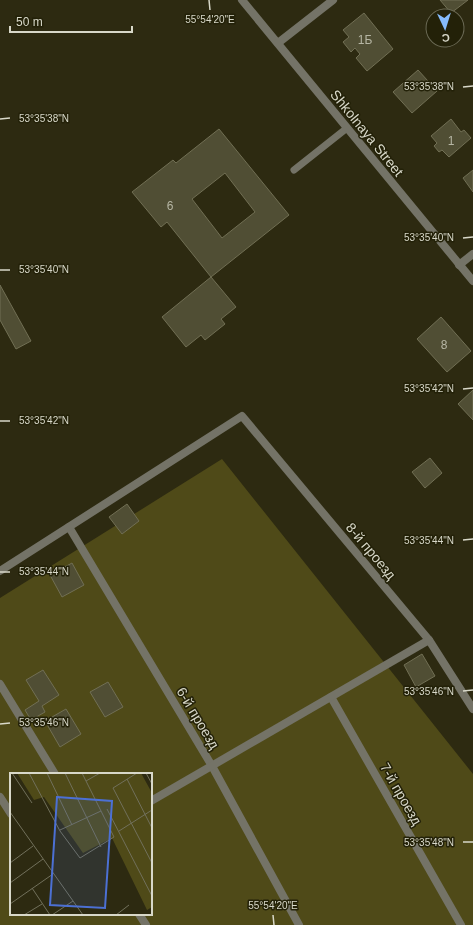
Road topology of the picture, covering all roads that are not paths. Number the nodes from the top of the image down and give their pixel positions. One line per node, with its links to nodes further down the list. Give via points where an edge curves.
1 (242, 0): 3 (street, Shkolnaya Street)
2 (333, 0): 3 (street)
3 (278, 43): 4 (street, Shkolnaya Street)
4 (347, 128): 5 (lane); 7 (street, Shkolnaya Street)
5 (294, 170)
6 (473, 254): 7 (street)
7 (459, 265): 8 (street, Shkolnaya Street)
8 (473, 282)
9 (69, 527): 10 (street); 11 (street, 8-й проезд, via 242,416); 15 (street, 6-й проезд)
10 (0, 571)
11 (429, 640): 13 (street); 14 (street, 8-й проезд)
12 (0, 684): 16 (street)
13 (331, 697): 15 (street); 23 (street, 7-й проезд)
14 (473, 709)
15 (212, 766): 18 (street); 22 (street, 6-й проезд)
16 (54, 773)
17 (0, 797): 19 (street)
18 (152, 800)
19 (10, 812)
20 (140, 915): 21 (street)
21 (146, 925)
22 (299, 925)
23 (461, 925)

